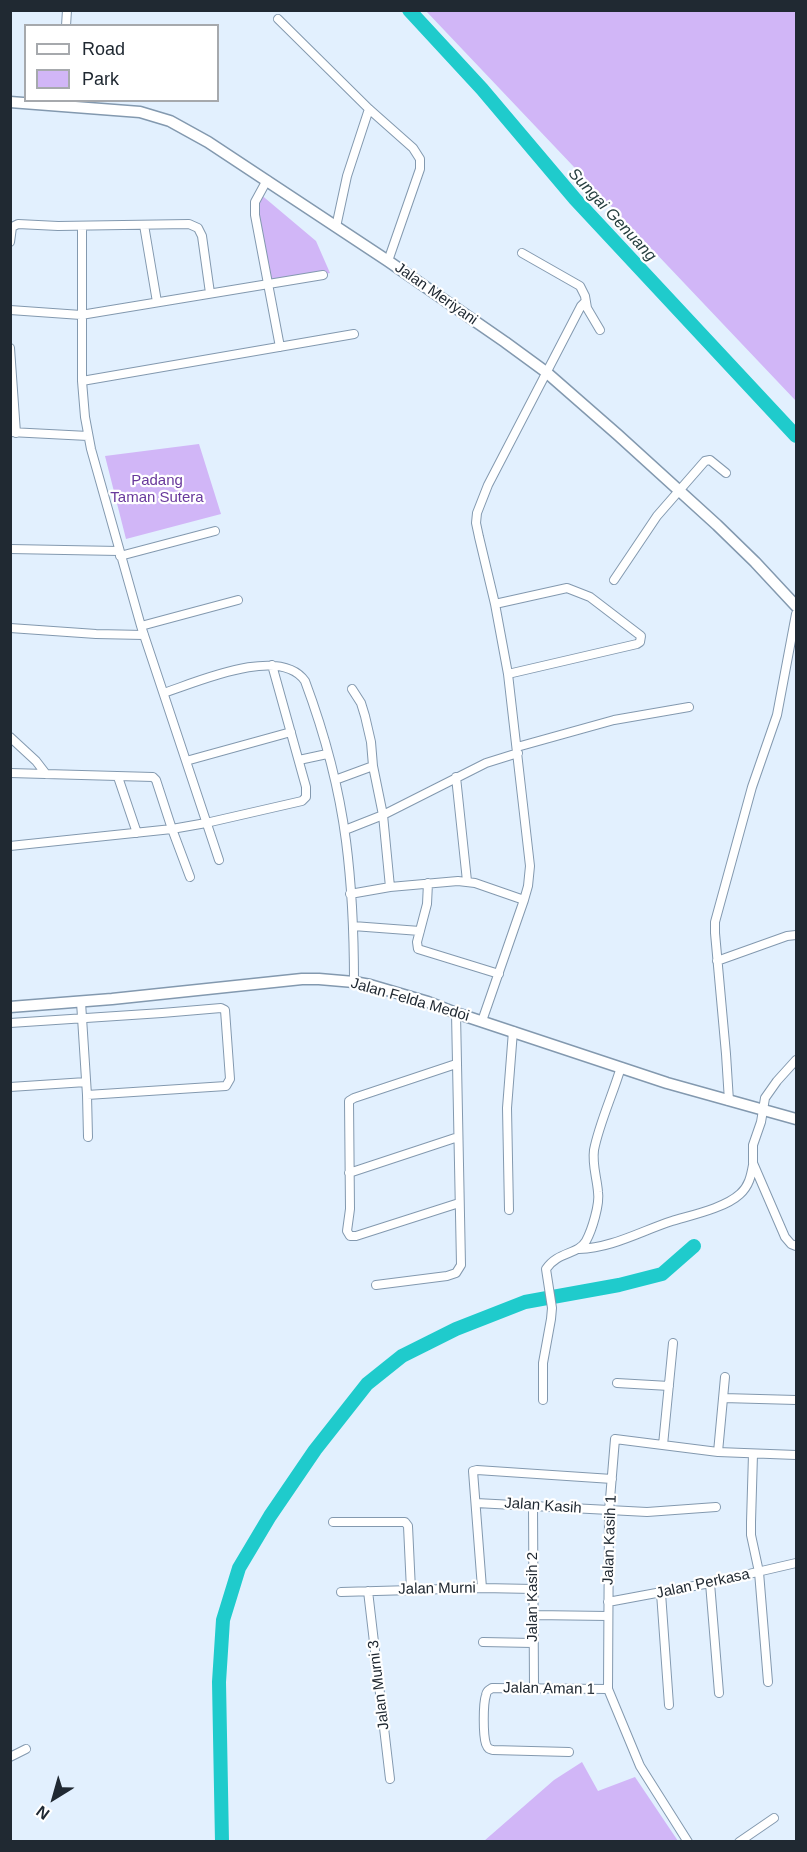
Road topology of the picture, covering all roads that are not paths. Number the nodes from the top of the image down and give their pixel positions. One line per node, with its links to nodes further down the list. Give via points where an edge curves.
1 (278, 19): 4 (street)
2 (10, 102): 3 (street, Jalan Meriyani)
3 (55, 103): 5 (street, Jalan Meriyani, via 140,112 170,121)
4 (369, 109): 8 (street, via 347,176); 11 (street, via 413,148 421,163)
5 (267, 180): 8 (street, Jalan Meriyani); 13 (street, via 254,208)
6 (144, 225): 7 (street); 14 (street, via 184,223 198,228); 15 (street)
7 (82, 226): 9 (street, via 15,225); 18 (street)
8 (336, 227): 11 (street, Jalan Meriyani)
9 (10, 242)
10 (522, 254): 16 (street, via 580,286)
11 (388, 261): 24 (street, Jalan Meriyani)
12 (323, 275): 13 (street)
13 (267, 285): 14 (street); 21 (street)
14 (210, 293): 15 (street)
15 (157, 302): 18 (street)
16 (585, 302): 19 (street); 24 (street)
17 (10, 310): 18 (street)
18 (81, 315): 25 (street)
19 (600, 330)
20 (354, 334): 21 (street)
21 (280, 347): 25 (street)
22 (10, 348): 23 (street)
23 (11, 371): 26 (street)
24 (546, 372): 29 (street, Jalan Meriyani); 35 (street, via 477,513 478,537)
25 (82, 381): 27 (street)
26 (13, 433): 27 (street)
27 (88, 436): 32 (street)
28 (726, 473): 29 (street, via 707,460)
29 (678, 490): 33 (street); 36 (street, Jalan Meriyani)
30 (215, 531): 32 (street)
31 (10, 549): 32 (street)
32 (119, 554): 39 (street)
33 (614, 580)
34 (238, 600): 39 (street)
35 (495, 604): 41 (street); 41 (street, via 567,588 590,597 641,636 637,644)
36 (796, 606)
37 (796, 614): 73 (street, via 777,715 715,922)
38 (10, 628): 39 (street, via 96,634)
39 (143, 631): 43 (street)
40 (272, 665): 43 (street, via 237,670); 45 (street); 48 (street, via 302,676)
41 (508, 674): 47 (street)
42 (352, 689): 51 (street, via 365,716)
43 (164, 693): 49 (street)
44 (689, 707): 47 (street, via 614,720)
45 (291, 732): 49 (street); 50 (street)
46 (10, 737): 53 (street)
47 (518, 750): 55 (street); 69 (street, via 530,866)
48 (327, 754): 50 (street); 56 (street)
49 (186, 760): 58 (street)
50 (299, 760): 58 (street, via 307,790 302,801)
51 (373, 766): 56 (street); 57 (street)
52 (10, 773): 53 (street)
53 (46, 774): 54 (street)
54 (118, 777): 59 (street, via 155,778); 61 (street)
55 (456, 777): 57 (street); 65 (street)
56 (334, 780): 60 (street)
57 (383, 815): 60 (street); 67 (street)
58 (206, 823): 59 (street); 63 (street)
59 (172, 830): 61 (street); 64 (street)
60 (345, 830): 68 (street)
61 (137, 833): 62 (street)
62 (10, 846)
63 (219, 860)
64 (190, 877)
65 (467, 881): 66 (street); 69 (street)
66 (428, 883): 67 (street); 71 (street)
67 (390, 887): 68 (street)
68 (350, 894): 70 (street)
69 (524, 900): 74 (street)
70 (353, 926): 71 (street); 75 (street)
71 (420, 931): 74 (street, via 417,946 421,951)
72 (796, 935): 73 (street)
73 (717, 961): 89 (street)
74 (499, 974): 80 (street)
75 (354, 982): 76 (street, Jalan Felda Medoi, via 302,979); 78 (street, Jalan Felda Medoi)
76 (81, 1002): 77 (street, Jalan Felda Medoi); 79 (street)
77 (10, 1007)
78 (456, 1013): 80 (street, Jalan Felda Medoi); 84 (street)
79 (82, 1019): 81 (street); 86 (street); 88 (street, via 221,1008 226,1012 230,1079 226,1086)
80 (482, 1021): 82 (street, Jalan Felda Medoi)
81 (10, 1023)
82 (513, 1031): 85 (street, Jalan Felda Medoi); 97 (street, via 507,1108)
83 (796, 1060): 90 (street, via 770,1089)
84 (456, 1064): 93 (street); 95 (street, via 351,1100)
85 (621, 1067): 89 (street, Jalan Felda Medoi); 99 (street, via 597,1136 593,1165 599,1194 592,1226)
86 (86, 1082): 87 (street); 88 (street)
87 (10, 1087)
88 (87, 1095): 92 (street)
89 (729, 1101): 90 (street, Jalan Felda Medoi)
90 (763, 1111): 91 (street, Jalan Felda Medoi); 94 (street, via 753,1145)
91 (796, 1119)
92 (88, 1137)
93 (458, 1137): 95 (street); 96 (street)
94 (753, 1163): 98 (street, via 785,1237); 99 (street, via 748,1183 735,1198 613,1243)
95 (350, 1173): 96 (street, via 347,1231 353,1237)
96 (459, 1203): 100 (street, via 458,1271 447,1276)
97 (509, 1210)
98 (796, 1246)
99 (578, 1249): 106 (street, via 551,1260 545,1273 552,1319 543,1363)
100 (376, 1285)
101 (673, 1343): 104 (street)
102 (725, 1377): 105 (street)
103 (617, 1383): 104 (street)
104 (669, 1386): 108 (street)
105 (723, 1398): 107 (street); 109 (street)
106 (543, 1400)
107 (796, 1400)
108 (663, 1445): 109 (street); 112 (street, Jalan Kasih 1, via 615,1439)
109 (718, 1452): 110 (street)
110 (753, 1454): 111 (street); 119 (street, via 750,1522)
111 (796, 1455)
112 (612, 1479): 113 (street, via 477,1470 473,1471); 116 (street, Jalan Kasih 1)
113 (476, 1503): 114 (street, Jalan Kasih); 121 (street)
114 (533, 1506): 116 (street, Jalan Kasih); 123 (street, Jalan Kasih 2)
115 (716, 1507): 116 (street, Jalan Kasih)
116 (609, 1511): 127 (street, Jalan Kasih 1)
117 (333, 1522): 122 (street, via 405,1522)
118 (796, 1563): 119 (street, Jalan Perkasa)
119 (759, 1572): 120 (street, Jalan Perkasa); 132 (street)
120 (710, 1583): 126 (street, Jalan Perkasa); 135 (street)
121 (482, 1588): 122 (street, Jalan Murni); 123 (street, Jalan Murni)
122 (411, 1590): 124 (street, Jalan Murni)
123 (534, 1590): 128 (street, Jalan Kasih 2)
124 (368, 1591): 125 (street, Jalan Murni); 140 (street, Jalan Murni 3)
125 (341, 1593)
126 (661, 1593): 127 (street, Jalan Perkasa); 136 (street)
127 (608, 1602): 129 (street, Jalan Kasih 1)
128 (533, 1615): 129 (street); 131 (street, Jalan Kasih 2)
129 (608, 1616): 134 (street, Jalan Kasih 1)
130 (483, 1642): 131 (street)
131 (533, 1643): 133 (street, Jalan Kasih 2)
132 (768, 1682)
133 (534, 1688): 134 (street, Jalan Aman 1); 138 (street, Jalan Aman 1, via 487,1691 486,1745 493,1750)
134 (608, 1689): 142 (street, via 640,1766)
135 (719, 1693)
136 (669, 1705)
137 (26, 1749): 139 (street)
138 (569, 1752)
139 (10, 1757)
140 (390, 1779)
141 (774, 1818): 143 (street)
142 (688, 1842)
143 (739, 1842)

